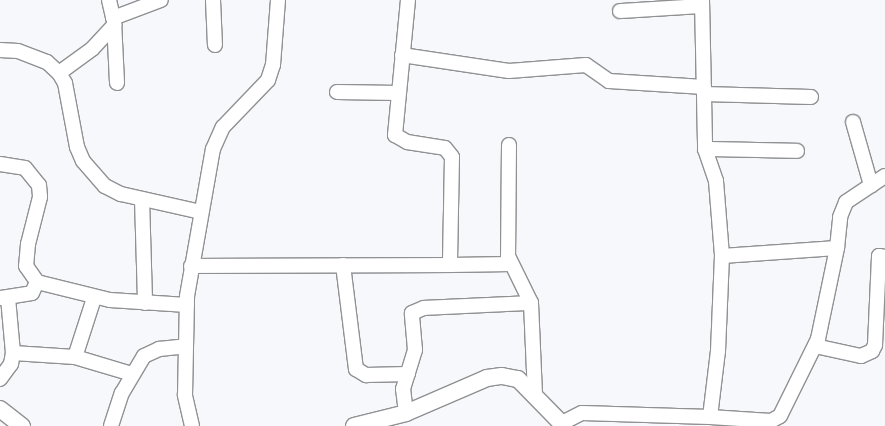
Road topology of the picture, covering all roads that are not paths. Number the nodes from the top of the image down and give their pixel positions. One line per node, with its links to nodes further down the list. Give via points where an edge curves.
1 (109, 0): 8 (street)
2 (161, 0): 8 (street)
3 (213, 0): 9 (street)
4 (278, 0): 26 (street, via 273,65 268,80 230,118 218,137)
5 (408, 0): 11 (street)
6 (702, 3): 7 (street); 14 (street)
7 (620, 11)
8 (114, 22): 12 (street, via 92,49); 13 (street)
9 (215, 45)
10 (0, 50): 12 (street, via 18,51 47,62)
11 (402, 55): 14 (street, via 509,71 586,65 609,81); 16 (street)
12 (59, 73): 25 (street, via 65,83 77,147 83,161 105,186 120,194)
13 (117, 83)
14 (704, 90): 17 (street); 20 (street)
15 (337, 92): 16 (street)
16 (398, 93): 32 (street, via 395,135 407,142 445,148 452,157)
17 (810, 96)
18 (853, 122): 24 (street)
19 (509, 145): 30 (street)
20 (705, 149): 21 (street); 28 (street, via 716,181)
21 (797, 151)
22 (0, 164): 34 (street, via 25,168 39,184 40,196 26,266)
23 (885, 176): 24 (street)
24 (871, 185): 27 (street, via 846,202 840,217)
25 (142, 199): 26 (street); 37 (street)
26 (201, 212): 33 (street)
27 (837, 248): 28 (street); 41 (street)
28 (722, 256): 50 (street, via 718,351)
29 (885, 257): 41 (street, via 879,256 875,345 872,351 861,356)
30 (511, 264): 32 (street); 38 (street)
31 (343, 265): 32 (street); 33 (street); 45 (street, via 356,369 366,375)
32 (450, 265)
33 (191, 266): 39 (street)
34 (37, 282): 35 (street, via 32,293); 36 (street)
35 (4, 298): 42 (street)
36 (94, 298): 37 (street); 43 (street)
37 (145, 303): 39 (street)
38 (531, 303): 45 (street, via 416,309 410,319 416,350); 47 (street)
39 (187, 305): 40 (street)
40 (186, 346): 44 (street, via 150,352); 54 (street, via 185,395)
41 (815, 346): 50 (street, via 780,416 771,421)
42 (14, 353): 43 (street); 46 (street, via 12,364)
43 (75, 357): 44 (street)
44 (132, 374): 53 (street)
45 (408, 374): 49 (street, via 403,389)
46 (0, 379)
47 (535, 394): 49 (street, via 518,379 487,378); 51 (street)
48 (0, 409): 52 (street)
49 (406, 413): 55 (street)
50 (710, 417): 51 (street, via 582,413)
51 (563, 425)
52 (22, 426)
53 (111, 426)
54 (192, 426)
55 (354, 426)

